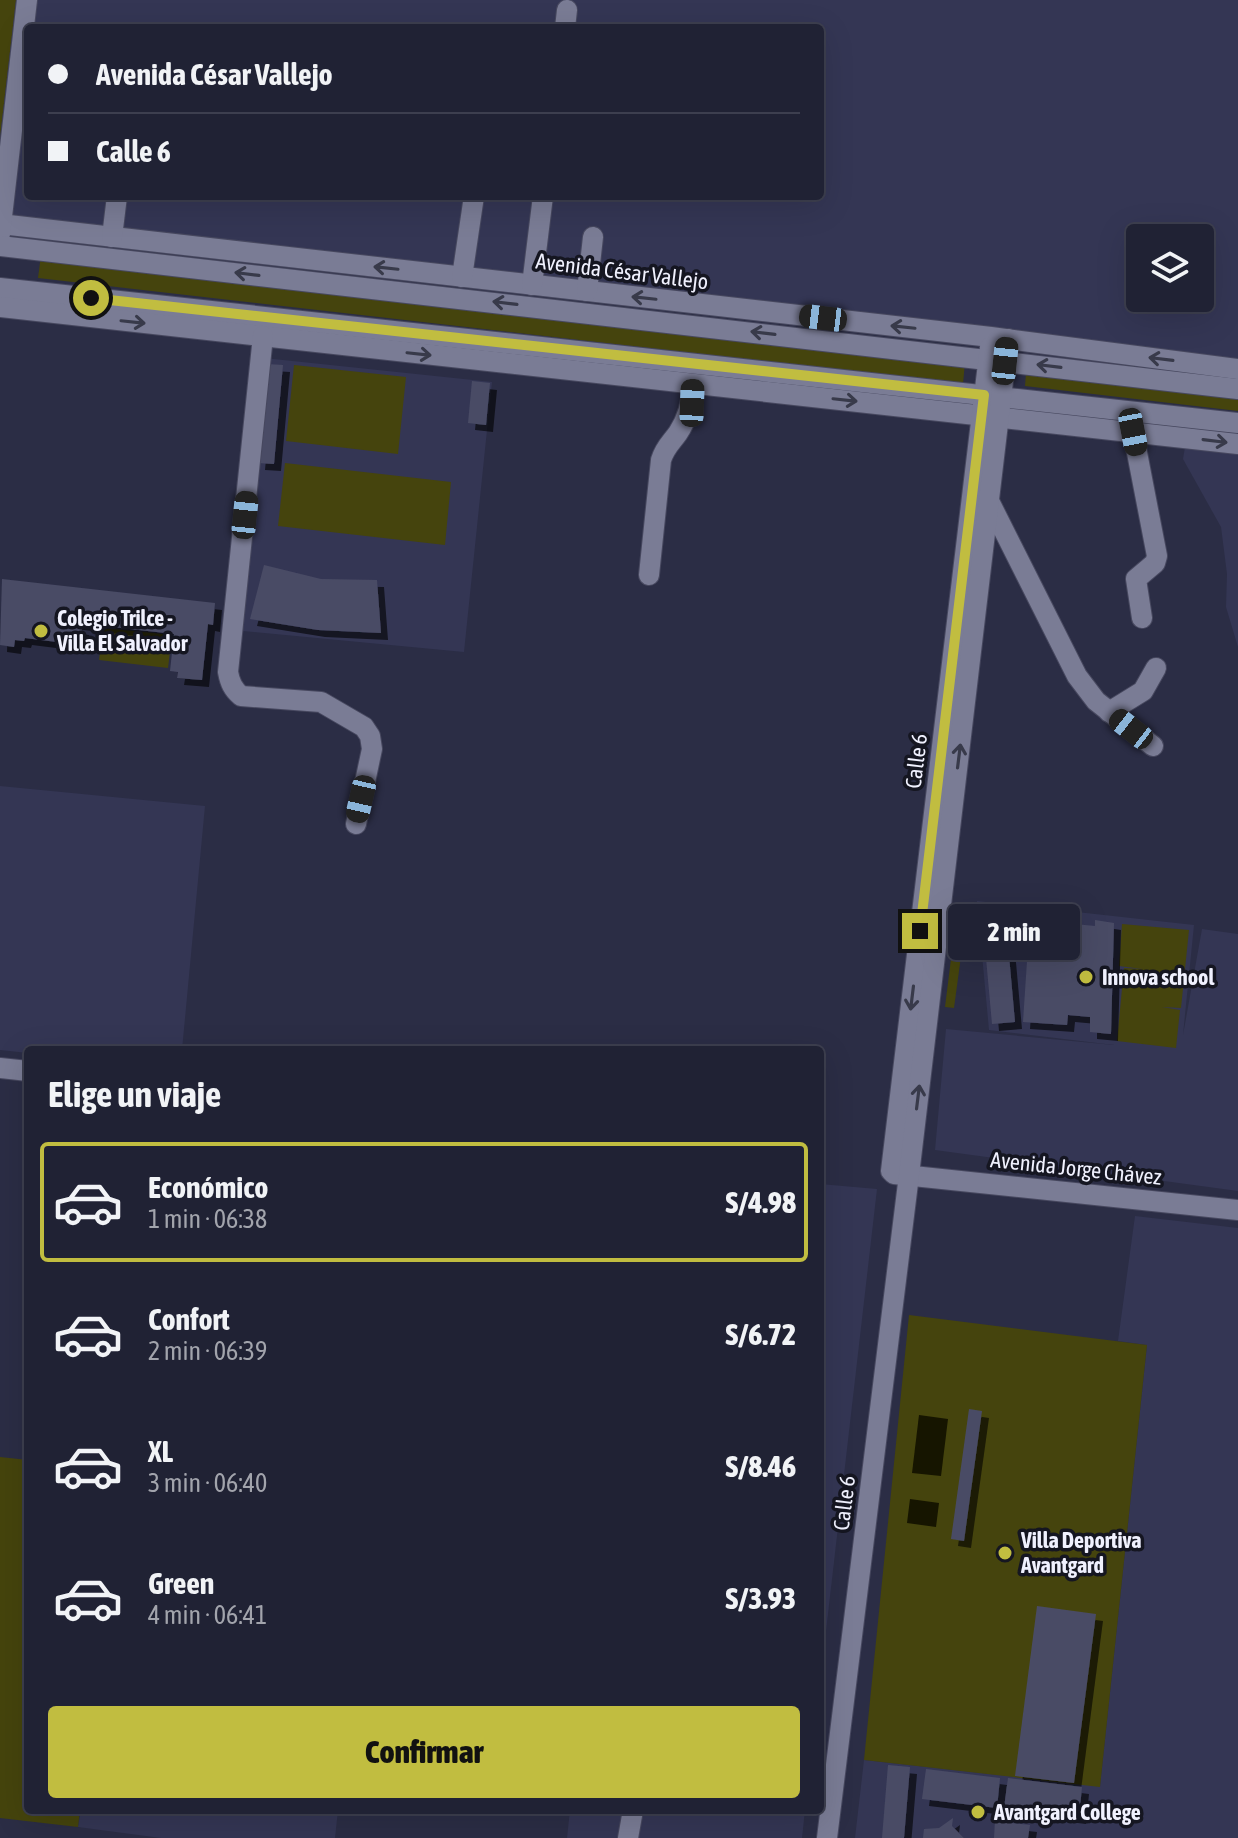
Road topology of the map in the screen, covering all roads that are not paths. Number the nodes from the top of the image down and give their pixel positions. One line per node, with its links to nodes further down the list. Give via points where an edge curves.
1 (27, 0): 2 (street)
2 (24, 24)
3 (24, 26): 7 (street)
4 (117, 200): 8 (street)
5 (473, 200): 10 (street)
6 (543, 200): 11 (street)
7 (0, 233): 8 (street, Avenida César Vallejo); 17 (street, Avenida César Vallejo, one-way to 7)
8 (112, 237): 10 (street, Avenida César Vallejo, one-way to 8)
9 (593, 237): 13 (street)
10 (462, 277): 11 (street, Avenida César Vallejo)
11 (532, 285): 13 (street, Avenida César Vallejo)
12 (0, 288): 21 (street)
13 (587, 291): 16 (street, Avenida César Vallejo, one-way to 13)
14 (0, 307): 15 (street, one-way to 15)
15 (263, 336): 19 (street, one-way to 19); 33 (street, via 229,681 241,696 321,702 364,727 372,749)
16 (999, 338): 17 (street, Calle 6); 18 (street, Avenida César Vallejo, one-way to 16)
17 (997, 360): 20 (street, Avenida César Vallejo, one-way to 17); 21 (street, Calle 6)
18 (1238, 369)
19 (693, 384): 21 (street, one-way to 21); 28 (street, via 692,403 661,460)
20 (1238, 389)
21 (991, 406): 22 (street); 23 (street); 25 (street, Calle 6)
22 (1238, 423)
23 (1133, 432): 24 (street, one-way to 24); 29 (street, via 1157,556 1136,579)
24 (1238, 444)
25 (984, 467): 26 (street, Calle 6); 27 (street, Calle 6)
26 (989, 501): 27 (street, Calle 6); 31 (street, via 1077,676)
27 (977, 527): 36 (street, Calle 6, via 914,1056)
28 (649, 575)
29 (1142, 618)
30 (1156, 668): 31 (street, via 1143,691)
31 (1109, 712): 32 (street)
32 (1153, 746)
33 (356, 824)
34 (0, 1068): 35 (street)
35 (24, 1071)
36 (909, 1175): 37 (street, Avenida Jorge Chávez); 40 (street, Calle 6)
37 (1238, 1210)
38 (632, 1814): 39 (street)
39 (628, 1838)
40 (827, 1838)

